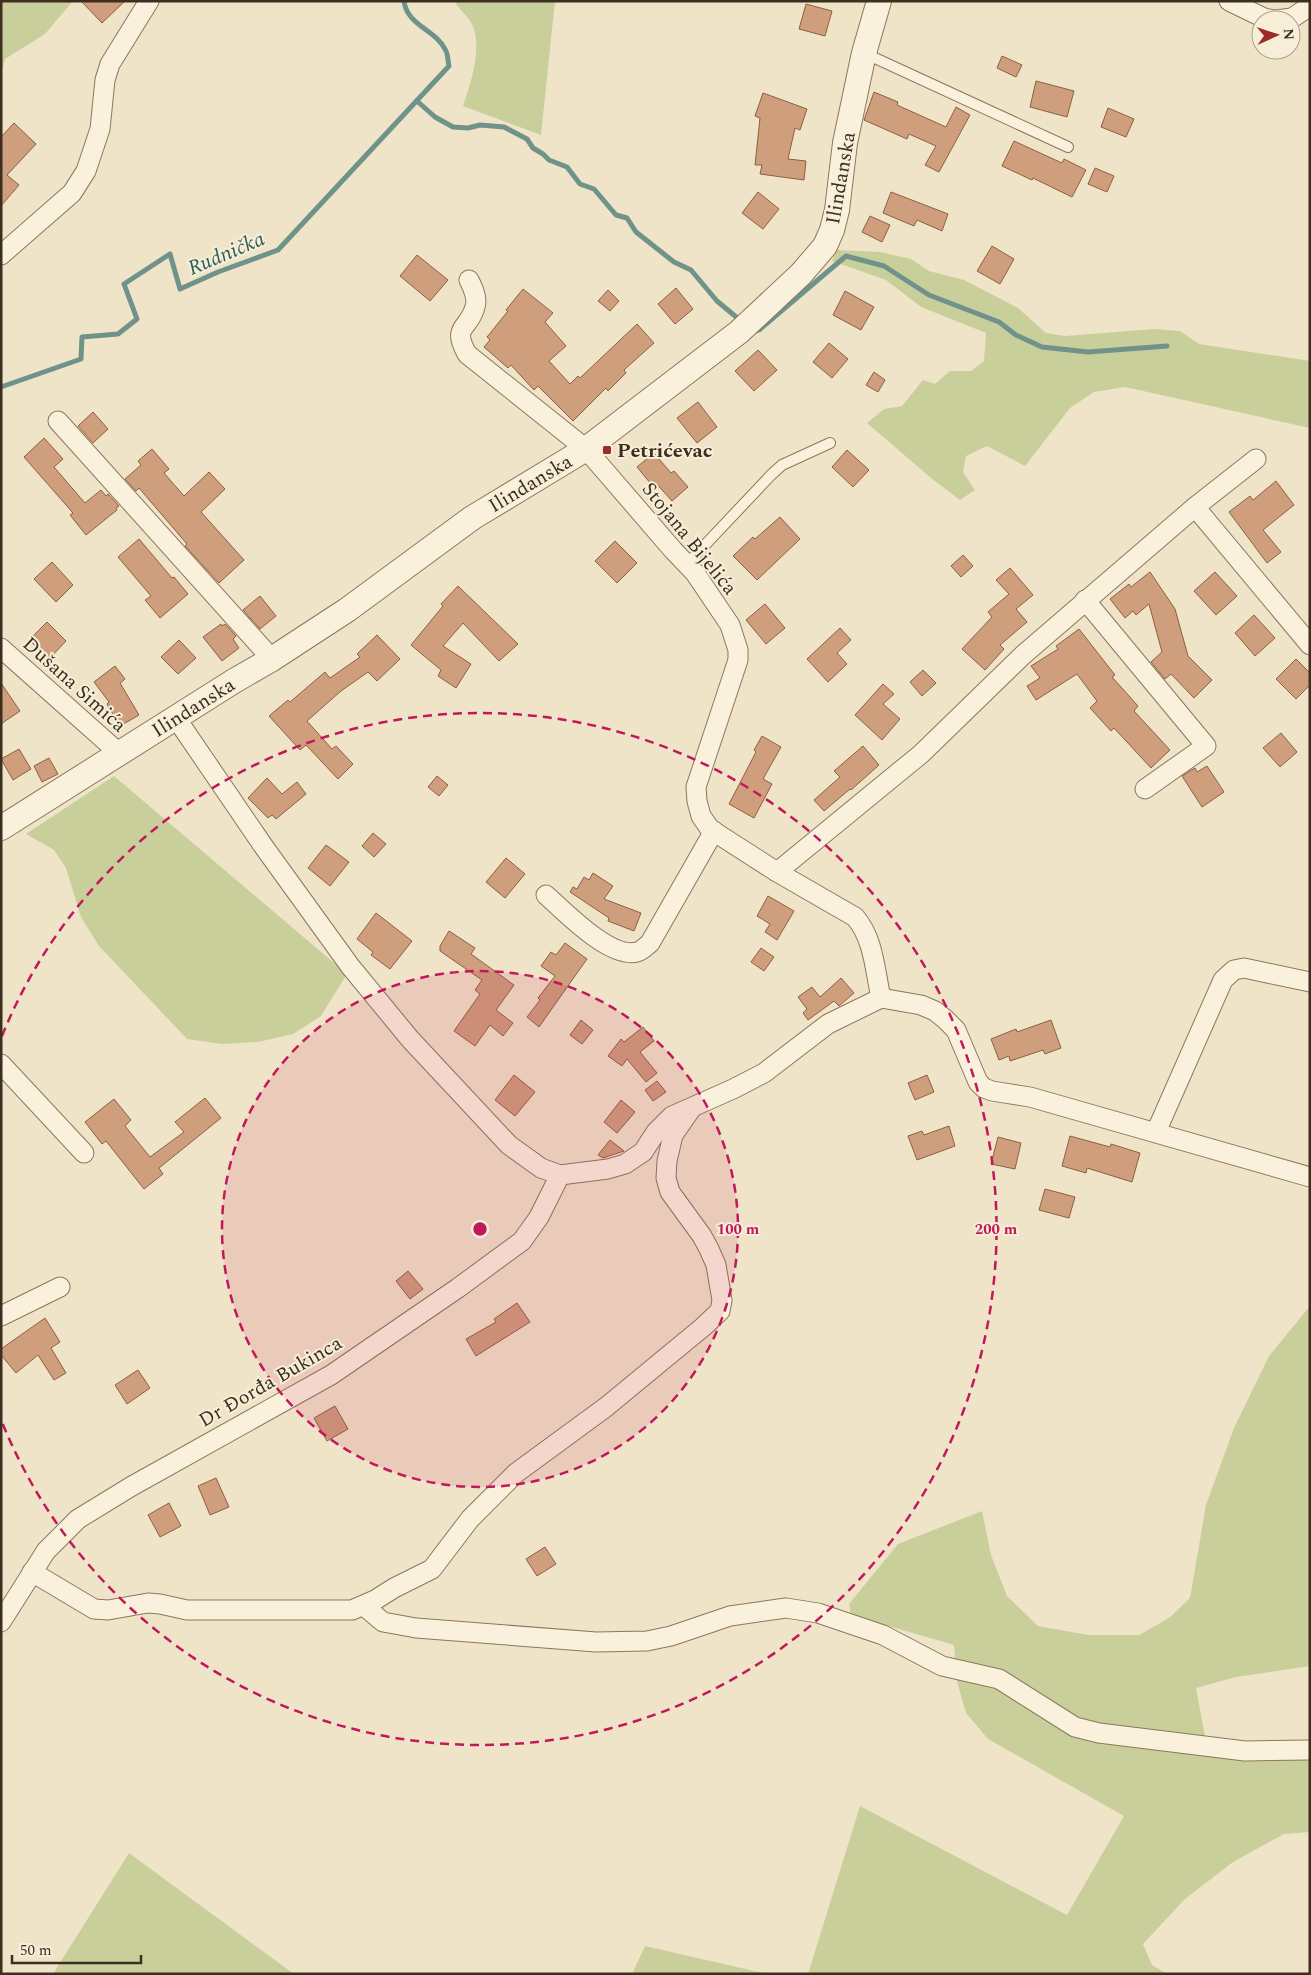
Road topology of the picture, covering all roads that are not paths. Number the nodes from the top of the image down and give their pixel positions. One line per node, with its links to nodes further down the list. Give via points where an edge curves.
1 (149, 1): 7 (street, via 110,64 105,80 100,129 86,171 72,193)
2 (879, 1): 5 (street, Ilindanska)
3 (1228, 1): 4 (street)
4 (1251, 12)
5 (864, 53): 6 (lane); 11 (street, Ilindanska, via 829,239 801,274 747,325)
6 (1068, 147)
7 (1, 255)
8 (469, 280): 11 (street, Stojana Bijelića, via 476,300 460,336 467,354)
9 (58, 421): 18 (street)
10 (830, 443): 14 (lane, via 782,465 771,474)
11 (586, 449): 14 (street, Stojana Bijelića); 18 (street, Ilindanska, via 472,518 347,610)
12 (1256, 459): 13 (street)
13 (1195, 507): 15 (street); 16 (street)
14 (687, 564): 23 (street, Stojana Bijelića, via 730,625 738,650 736,671 696,787 701,816)
15 (1085, 600): 21 (street, via 1206,746); 24 (street, via 1022,655 920,754)
16 (1310, 645)
17 (1, 648): 20 (street, Dušana Simića)
18 (272, 659): 19 (street, Ilindanska)
19 (176, 718): 20 (street, Ilindanska); 32 (street, via 350,966 410,1038 509,1145 541,1168)
20 (119, 753): 22 (street, Ilindanska)
21 (1145, 789)
22 (1, 828)
23 (714, 832): 24 (street, Stojana Bijelića); 25 (street, via 650,943 637,952 613,949)
24 (777, 872): 27 (street, Stojana Bijelića, via 855,917 868,937)
25 (546, 895)
26 (1310, 982): 30 (street, via 1244,968 1228,975)
27 (881, 998): 29 (street, via 828,1024 764,1073); 30 (street, via 921,1005 945,1019 956,1030 978,1082 984,1088 1030,1097)
28 (1, 1064): 31 (street)
29 (693, 1106): 32 (street, via 672,1116 642,1152 625,1164); 37 (street, via 673,1135 666,1178 670,1192 713,1257 722,1300 720,1311 606,1407 516,1473 470,1519 432,1569)
30 (1156, 1132): 33 (street)
31 (84, 1153)
32 (560, 1175): 36 (street, Dr Đorđa Bukinca, via 522,1240 331,1374 78,1518 46,1551)
33 (1310, 1177)
34 (60, 1287): 35 (street)
35 (1, 1316)
36 (32, 1572): 37 (street, via 94,1609 148,1604 187,1610 352,1610); 38 (street, Dr Đorđa Bukinca)
37 (364, 1606): 39 (street, via 383,1622 416,1628 596,1642 647,1641 730,1616 786,1608 818,1613 883,1636 942,1666 999,1678 1075,1727 1099,1733 1245,1751)
38 (1, 1622)
39 (1310, 1750)

